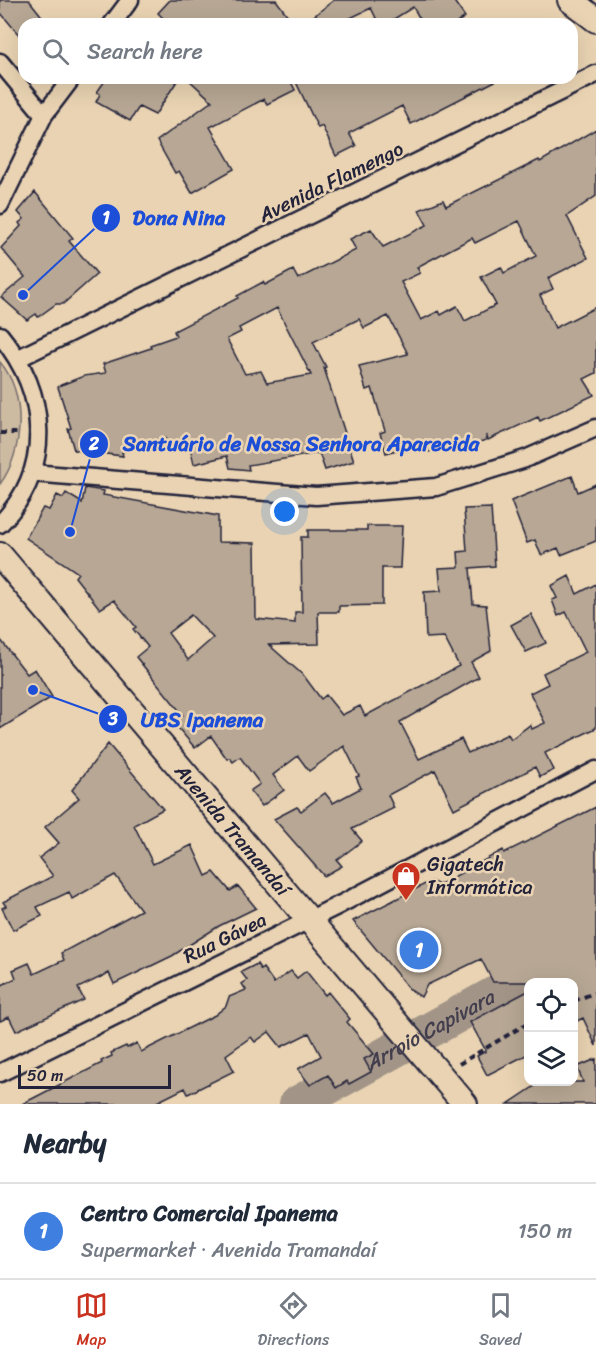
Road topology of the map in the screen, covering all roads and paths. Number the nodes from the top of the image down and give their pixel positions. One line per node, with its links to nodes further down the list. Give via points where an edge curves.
1 (130, 0): 3 (street)
2 (570, 0): 4 (main road)
3 (116, 18)
4 (596, 20)
5 (0, 62): 8 (street)
6 (596, 74): 7 (street, Avenida Flamengo)
7 (578, 83)
8 (18, 84)
9 (18, 84): 12 (street)
10 (67, 84): 12 (street)
11 (576, 84): 15 (street, Avenida Flamengo)
12 (44, 115): 13 (street)
13 (0, 205)
14 (0, 335): 15 (street)
15 (19, 358): 17 (street, via 34,394 39,432)
16 (596, 428): 17 (street, via 525,459 436,487 316,496)
17 (32, 472): 18 (street, via 14,509)
18 (0, 524)
19 (0, 555): 21 (main road, Avenida Tramandaí)
20 (596, 771): 21 (street, Rua Gávea)
21 (309, 920): 25 (street, Rua Gávea); 26 (main road, Avenida Tramandaí)
22 (596, 992): 23 (path)
23 (578, 999)
24 (524, 1025): 26 (path)
25 (0, 1073)
26 (440, 1075): 27 (main road, Avenida Tramandaí)
27 (465, 1104)

